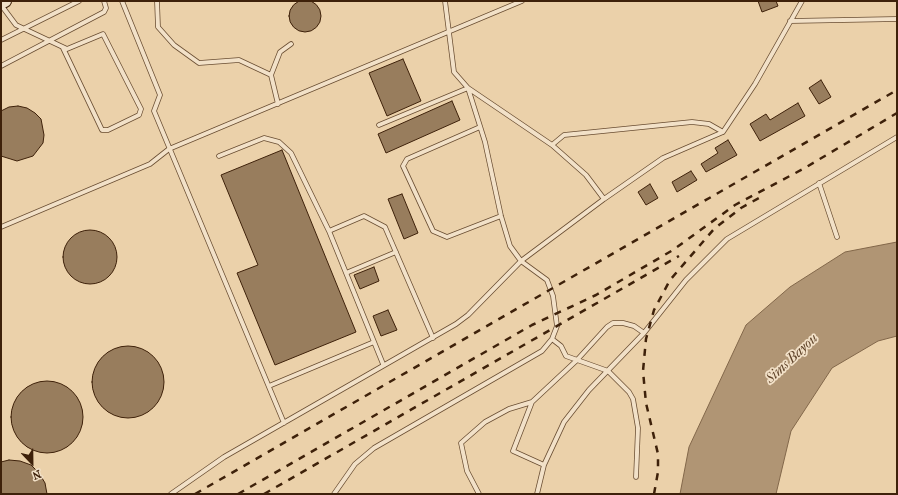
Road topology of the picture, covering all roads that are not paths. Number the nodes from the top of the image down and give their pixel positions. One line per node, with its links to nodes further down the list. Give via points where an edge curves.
1 (5, 1): 9 (main road)
2 (79, 1): 12 (lane)
3 (104, 1): 15 (lane, via 104,12)
4 (122, 1): 27 (lane, via 160,95 154,111)
5 (157, 1): 19 (lane, via 158,27 174,45 199,63 239,60)
6 (445, 1): 13 (lane)
7 (522, 1): 13 (lane)
8 (802, 1): 11 (lane)
9 (1, 4): 12 (lane, via 16,25)
10 (897, 19): 11 (lane)
11 (790, 21): 24 (lane, via 755,84)
12 (22, 29): 14 (lane); 15 (lane)
13 (448, 34): 20 (lane, via 454,72); 21 (lane)
14 (1, 40)
15 (48, 41): 17 (lane); 18 (lane)
16 (291, 44): 19 (lane, via 280,52)
17 (63, 48): 17 (lane, via 77,46 103,34 141,109 139,115 108,130 102,130)
18 (1, 66)
19 (271, 75): 21 (lane)
20 (468, 88): 22 (lane); 23 (lane); 26 (lane)
21 (278, 104): 27 (lane)
22 (379, 125)
23 (480, 127): 31 (lane); 31 (lane, via 407,159 403,166 433,231 447,238)
24 (723, 132): 26 (lane, via 709,124 692,122 564,135); 30 (lane, via 663,158)
25 (897, 137): 29 (lane)
26 (552, 145): 30 (lane, via 586,174)
27 (169, 149): 32 (lane, via 150,164); 45 (lane)
28 (219, 156): 33 (lane, via 264,138 279,142 291,153)
29 (819, 183): 34 (lane); 38 (lane, via 727,239 686,280)
30 (604, 199): 36 (lane)
31 (500, 216): 36 (lane, via 510,246)
32 (1, 227)
33 (329, 231): 35 (lane, via 364,216 385,226); 37 (lane)
34 (837, 237)
35 (396, 252): 37 (lane); 39 (lane)
36 (521, 261): 39 (lane, via 468,315); 40 (lane, via 547,280 553,296 556,321)
37 (346, 273): 41 (lane)
38 (644, 333): 42 (lane, via 634,326 614,323 607,327); 44 (lane)
39 (433, 338): 43 (lane)
40 (552, 339): 42 (lane, via 561,346 566,356); 51 (lane, via 542,351 374,448 355,464)
41 (374, 342): 43 (lane); 45 (lane)
42 (577, 360): 44 (lane); 46 (lane)
43 (383, 364): 47 (lane)
44 (608, 371): 48 (lane, via 564,422); 49 (lane, via 627,388 632,399 638,428)
45 (269, 386): 47 (lane)
46 (532, 402): 48 (lane, via 513,451); 52 (lane, via 508,409 485,422 461,443 467,471)
47 (284, 422): 50 (lane, via 224,457)
48 (544, 465): 53 (lane)
49 (636, 477)
50 (171, 494)
51 (334, 494)
52 (479, 494)
53 (537, 494)

